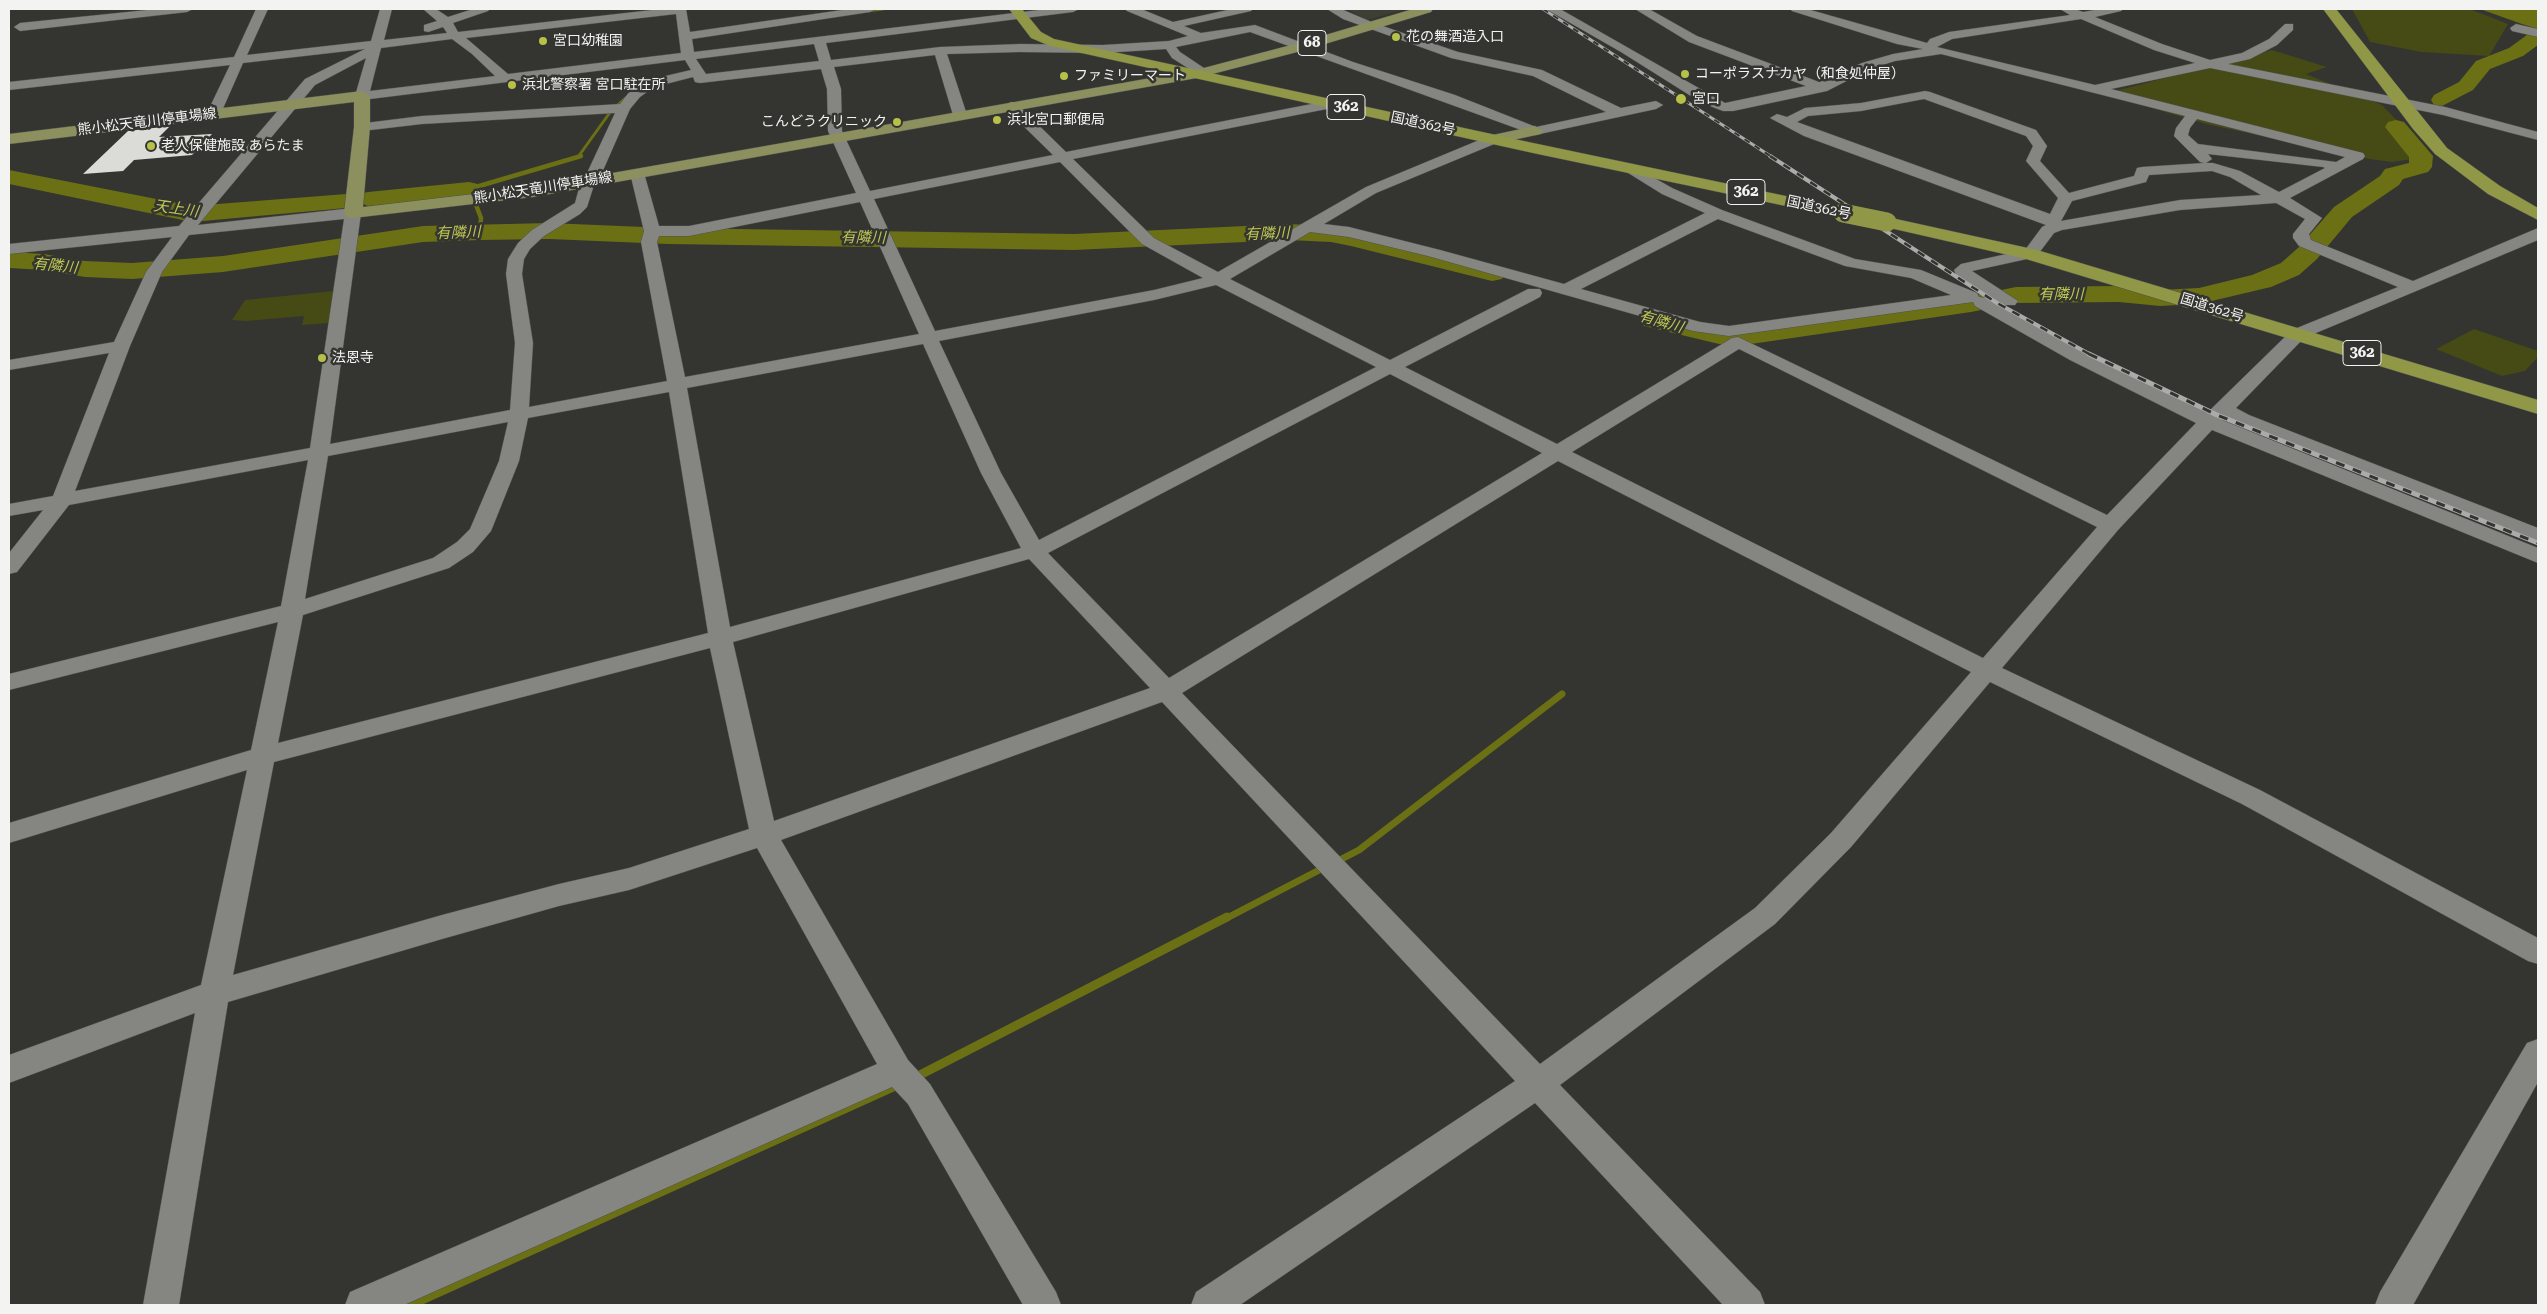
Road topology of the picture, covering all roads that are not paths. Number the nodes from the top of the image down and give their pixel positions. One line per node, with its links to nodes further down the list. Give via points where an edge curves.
1 (187, 9): 21 (street, via 17,30)
2 (262, 9): 41 (street)
3 (386, 9): 35 (street)
4 (429, 9): 23 (street)
5 (484, 9): 23 (street)
6 (680, 9): 30 (street); 31 (street)
7 (870, 9): 31 (street)
8 (1073, 9): 19 (street)
9 (1130, 9): 24 (street)
10 (1247, 9): 20 (street)
11 (1333, 9): 25 (street)
12 (1426, 9): 25 (main road, 68)
13 (1552, 9): 54 (street, via 1717,105 1734,108)
14 (1641, 9): 48 (street, via 1693,39)
15 (1796, 9): 38 (street)
16 (2066, 9): 22 (street)
17 (2117, 9): 22 (street)
18 (2329, 9): 51 (highway)
19 (1018, 12): 33 (street); 36 (highway, 国道362号 / 362, via 1036,35)
20 (1226, 13): 24 (street); 27 (street)
21 (29, 15)
22 (2081, 16): 38 (street, via 1949,36 1934,42); 43 (street)
23 (446, 22): 30 (street); 35 (street)
24 (1174, 25): 32 (street)
25 (1370, 26): 37 (main road, 68); 59 (street, via 1455,55 1537,73)
26 (2289, 27): 43 (street, via 2273,42 2246,56)
27 (1251, 28): 32 (street); 37 (street)
28 (2516, 28): 29 (street)
29 (2538, 33)
30 (454, 35): 35 (street); 46 (street)
31 (684, 37): 40 (street)
32 (1200, 37): 34 (street)
33 (819, 40): 40 (street); 42 (street)
34 (1169, 45): 36 (street, via 1103,49); 45 (street, via 1176,55)
35 (376, 47): 41 (street); 50 (street); 52 (street, via 310,82)
36 (1074, 47): 39 (street); 45 (highway, 国道362号 / 362)
37 (1300, 47): 45 (main road, 68); 65 (street)
38 (1931, 49): 48 (street, via 1866,66); 49 (street)
39 (940, 51): 42 (street); 61 (street)
40 (688, 56): 44 (street); 46 (street)
41 (238, 60): 47 (street); 60 (street)
42 (828, 64): 44 (street, via 700,79); 67 (street, via 834,88 835,131)
43 (2210, 64): 49 (street); 51 (street)
44 (699, 72): 58 (street, via 649,84)
45 (1200, 73): 53 (highway, 国道362号 / 362); 56 (main road, 熊小松天竜川停車場線)
46 (504, 78): 50 (street)
47 (9, 86)
48 (1820, 87): 54 (street); 57 (street)
49 (2094, 89): 62 (street)
50 (362, 96): 52 (main road, 熊小松天竜川停車場線); 64 (main road)
51 (2402, 102): 66 (street); 82 (highway, via 2441,151 2494,190)
52 (290, 104): 60 (main road, 熊小松天竜川停車場線); 85 (street)
53 (1332, 104): 69 (highway, 国道362号 / 362); 71 (street)
54 (1749, 104): 63 (street)
55 (1656, 105): 59 (street)
56 (1011, 106): 61 (main road, 熊小松天竜川停車場線); 71 (street)
57 (1862, 107): 63 (street, via 1805,112); 78 (street, via 1925,95 2024,129 2040,146 2033,161)
58 (624, 108): 64 (street, via 422,120); 76 (street, via 594,176)
59 (1618, 112): 65 (street)
60 (214, 114): 68 (main road, 熊小松天竜川停車場線)
61 (960, 115): 67 (main road, 熊小松天竜川停車場線)
62 (2193, 115): 70 (street, via 2181,136); 72 (street, via 2358,156)
63 (1788, 123): 83 (street)
64 (362, 127): 80 (main road)
65 (1535, 131): 69 (main road)
66 (2538, 136)
67 (839, 137): 75 (main road, 熊小松天竜川停車場線); 77 (street)
68 (9, 139)
69 (1494, 139): 73 (highway, 国道362号 / 362); 84 (street, via 1372,190)
70 (2194, 148): 72 (street); 74 (street)
71 (1063, 158): 77 (street); 90 (street, via 1146,239)
72 (2338, 167): 79 (street)
73 (1630, 168): 81 (street, via 1667,192); 89 (highway, 国道362号 / 362, bridge)
74 (2213, 168): 78 (street, via 2142,171 2141,179); 79 (street, via 2236,174)
75 (637, 173): 76 (main road, 熊小松天竜川停車場線); 87 (street)
76 (588, 182): 80 (main road, 熊小松天竜川停車場線, via 472,200); 104 (street, via 582,204 541,231 524,246 516,260 514,274 524,343)
77 (865, 197): 87 (street, via 689,231); 97 (street)
78 (2066, 198): 83 (street)
79 (2278, 198): 83 (street, via 2180,205); 91 (street, via 2314,218 2301,234 2306,243)
80 (354, 213): 85 (street); 106 (street)
81 (1717, 213): 92 (street); 94 (street, via 1851,262 1915,274)
82 (2538, 215)
83 (2054, 224): 89 (street)
84 (1305, 229): 90 (street); 92 (street, via 1359,234)
85 (184, 231): 88 (street); 99 (street, via 156,270)
86 (2538, 233): 91 (street)
87 (651, 235): 102 (street)
88 (9, 249)
89 (2030, 254): 95 (street, via 1962,270); 96 (highway, 国道362号 / 362)
90 (1218, 279): 97 (street, via 1154,295); 101 (street)
91 (2414, 287): 96 (street)
92 (1568, 289): 98 (street)
93 (1534, 293): 101 (street)
94 (1971, 296): 95 (street); 98 (street)
95 (1998, 300): 105 (street, via 2076,356)
96 (2298, 334): 103 (highway, 国道362号 / 362); 105 (street)
97 (928, 336): 102 (street); 112 (street, via 991,473)
98 (1733, 337): 107 (street); 110 (street)
99 (121, 346): 100 (street); 108 (street)
100 (9, 364)
101 (1391, 367): 107 (street); 112 (street)
102 (677, 384): 104 (street); 116 (street)
103 (2538, 407)
104 (519, 415): 106 (street); 115 (street, via 509,461 480,530 465,547 441,563)
105 (2217, 416): 110 (street, via 2196,433); 111 (street, via 2242,419); 113 (street)
106 (319, 453): 108 (street); 115 (street)
107 (1557, 453): 117 (street); 119 (street)
108 (61, 501): 109 (street); 114 (street)
109 (9, 510)
110 (2110, 525): 117 (street)
111 (2538, 534)
112 (1034, 551): 116 (street); 119 (street)
113 (2538, 556)
114 (9, 567)
115 (292, 611): 118 (street); 120 (street)
116 (721, 637): 120 (street); 122 (street, via 726,672)
117 (1987, 671): 123 (street, via 2251,797); 128 (street, via 1841,840 1765,916)
118 (9, 682)
119 (1165, 692): 122 (street); 128 (street)
120 (263, 756): 121 (street); 124 (street)
121 (9, 833)
122 (764, 835): 124 (street, via 629,879 558,895); 127 (street)
123 (2538, 952)
124 (214, 993): 126 (street); 129 (street)
125 (2538, 1053): 134 (street)
126 (9, 1069)
127 (904, 1078): 130 (street); 131 (street)
128 (1537, 1084): 132 (street); 133 (street)
129 (161, 1305)
130 (363, 1305)
131 (1043, 1305)
132 (1210, 1305)
133 (1746, 1305)
134 (2393, 1305)

